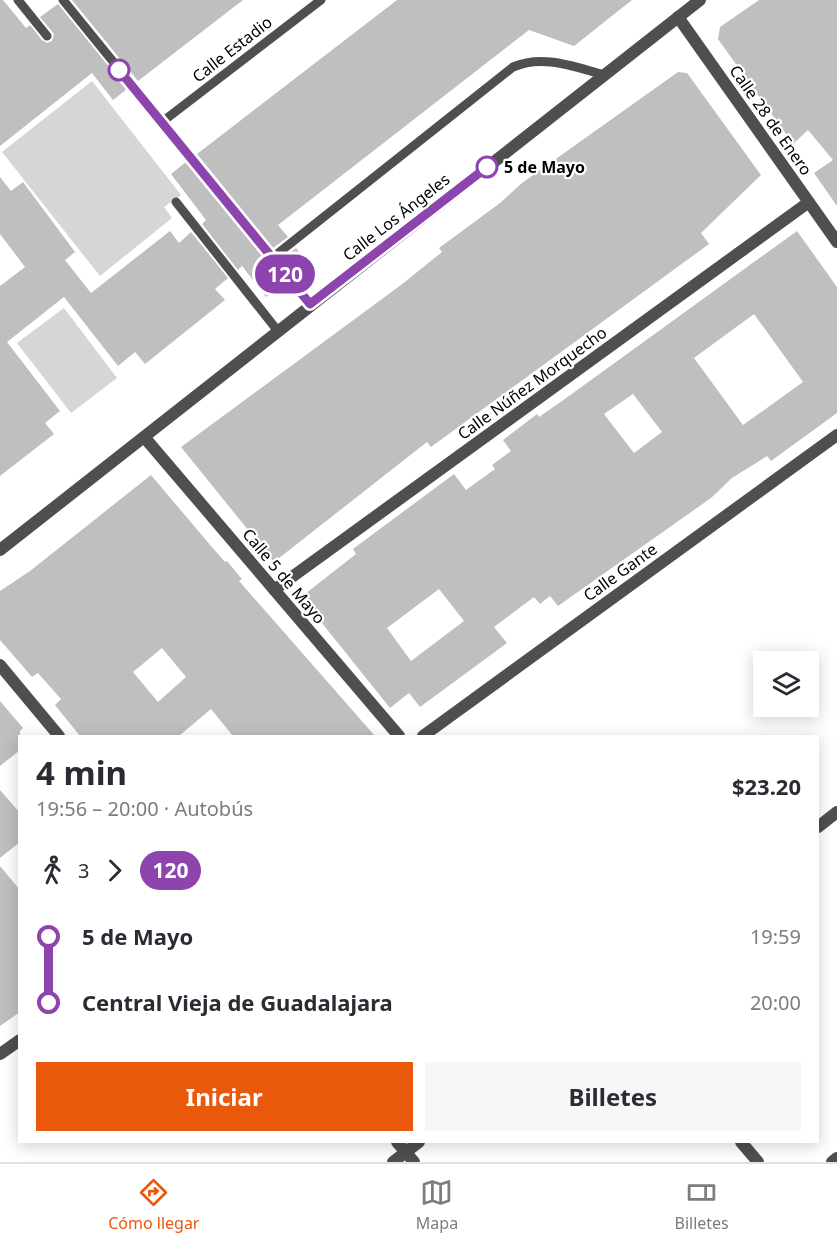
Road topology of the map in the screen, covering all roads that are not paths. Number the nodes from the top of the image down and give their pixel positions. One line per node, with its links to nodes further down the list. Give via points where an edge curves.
1 (18, 0): 6 (lane)
2 (63, 0): 8 (lane)
3 (321, 0): 8 (lane, Calle Estadio)
4 (700, 0): 5 (street, Calle Los Ángeles)
5 (678, 17): 7 (street, Calle Los Ángeles); 10 (street, Calle 28 de Enero)
6 (47, 36)
7 (605, 75): 12 (lane, via 543,60 513,68); 13 (street, Calle Los Ángeles)
8 (162, 122): 12 (lane)
9 (176, 202): 14 (lane)
10 (809, 202): 11 (street, Calle 28 de Enero); 18 (street, Calle Núñez Morquecho)
11 (837, 242)
12 (272, 258): 13 (lane)
13 (310, 304): 14 (street, Calle Los Ángeles)
14 (277, 330): 16 (street, Calle Los Ángeles)
15 (837, 435): 22 (street, Calle Gante)
16 (145, 438): 17 (street, Calle Los Ángeles); 18 (street, Calle 5 de Mayo)
17 (0, 550)
18 (274, 590): 21 (street, Calle 5 de Mayo)
19 (0, 665): 20 (street)
20 (58, 735)
21 (398, 735)
22 (424, 735)
23 (837, 812): 24 (street)
24 (819, 826)
25 (18, 1041): 26 (street)
26 (0, 1054)
27 (398, 1143): 30 (street)
28 (418, 1143): 30 (street)
29 (742, 1143): 34 (street)
30 (406, 1152): 32 (street); 33 (street)
31 (837, 1158): 35 (street)
32 (393, 1162)
33 (414, 1162)
34 (758, 1162)
35 (831, 1162)

